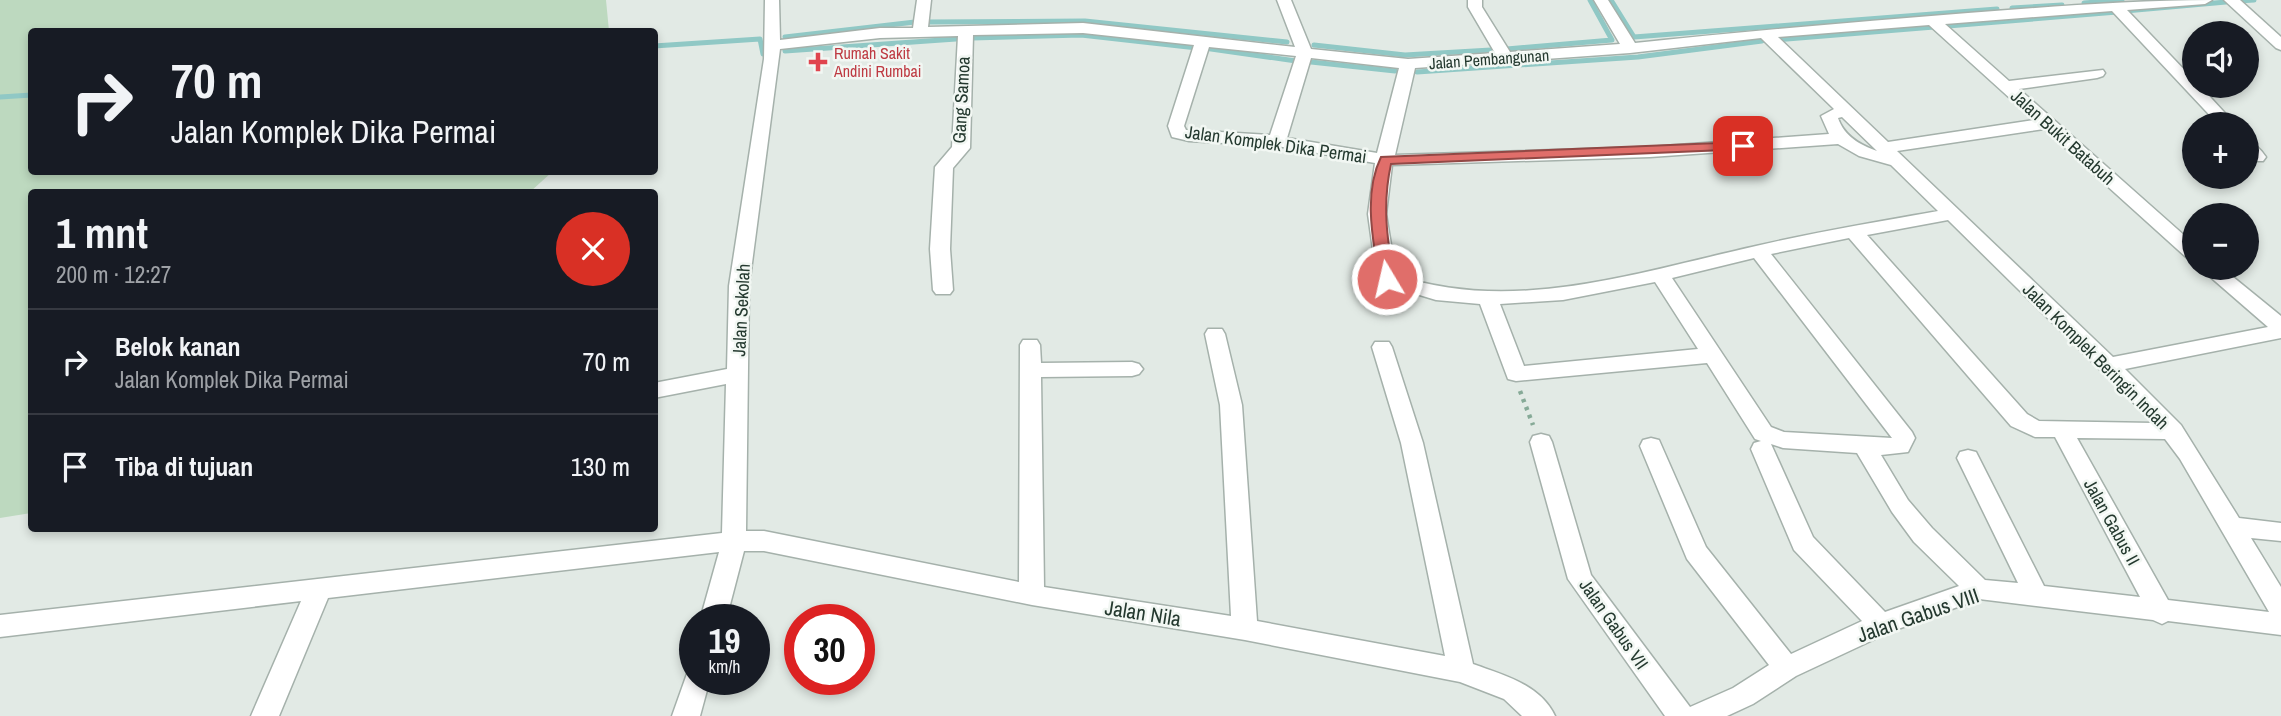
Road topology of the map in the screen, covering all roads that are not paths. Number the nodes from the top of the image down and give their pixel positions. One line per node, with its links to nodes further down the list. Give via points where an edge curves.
1 (772, 0): 17 (street, Jalan Sekolah)
2 (925, 0): 14 (street)
3 (1284, 0): 20 (street)
4 (1475, 0): 21 (street)
5 (1601, 0): 19 (street)
6 (1997, 0): 11 (street)
7 (2204, 0): 10 (street, Jalan Pembangunan)
8 (2071, 5): 10 (street, Jalan Pembangunan); 11 (street, Jalan Pembangunan)
9 (2237, 5): 18 (street)
10 (2119, 10): 26 (street)
11 (2008, 15): 12 (street, Jalan Pembangunan)
12 (1932, 20): 15 (street, Jalan Pembangunan); 24 (street, Jalan Bukit Batabuh)
13 (966, 30): 14 (street, Jalan Pembangunan); 16 (street, Jalan Pembangunan, via 1083,28); 38 (street, Gang Samoa, via 961,148 944,167)
14 (920, 31): 17 (street, Jalan Pembangunan)
15 (1765, 33): 19 (street, Jalan Pembangunan); 25 (street, Jalan Komplek Beringin Indah)
16 (1203, 41): 20 (street, Jalan Pembangunan); 29 (street, Jalan Komplek Dika Permai, via 1176,126 1178,133)
17 (773, 45): 49 (street, Jalan Sekolah, via 739,286)
18 (2281, 45)
19 (1630, 48): 21 (street, Jalan Pembangunan)
20 (1304, 52): 22 (street, Jalan Pembangunan); 29 (street)
21 (1506, 58): 22 (street, Jalan Pembangunan)
22 (1408, 64): 31 (street)
23 (2097, 73): 24 (street)
24 (2006, 86): 27 (street, Jalan Bukit Batabuh)
25 (1844, 111): 28 (street, via 1829,117 1830,125); 30 (street, Jalan Komplek Beringin Indah)
26 (2216, 112)
27 (2047, 123): 30 (street); 34 (street, Jalan Bukit Batabuh)
28 (1845, 138): 30 (street, via 1860,152); 31 (street, Jalan Komplek Dika Permai, via 1650,152)
29 (1277, 141): 31 (street, Jalan Komplek Dika Permai)
30 (1890, 154): 32 (street, Jalan Komplek Beringin Indah)
31 (1386, 160): 39 (street, via 1378,194 1387,279 1441,295)
32 (1952, 214): 33 (street); 46 (street, Jalan Komplek Beringin Indah)
33 (1854, 232): 35 (street); 51 (street, Jalan Komplek Beringin Indah, via 2019,420 2035,429)
34 (2182, 243)
35 (1759, 251): 36 (street); 55 (street, via 1904,438 1900,446)
36 (1660, 274): 39 (street, via 1547,296); 45 (street)
37 (2223, 280): 40 (street)
38 (943, 289)
39 (1488, 299): 45 (street, via 1516,374)
40 (2275, 330): 44 (street); 46 (street)
41 (1215, 334): 71 (street, via 1231,405)
42 (1030, 345): 48 (street)
43 (1382, 347): 73 (street, via 1412,443)
44 (2281, 349)
45 (1714, 355): 55 (street, via 1763,433 1783,440)
46 (2107, 365): 52 (street, Jalan Komplek Beringin Indah)
47 (1132, 369): 48 (street)
48 (1031, 370): 63 (street)
49 (737, 374): 50 (street); 60 (street, Jalan Sekolah)
50 (658, 390)
51 (2062, 430): 52 (street, Jalan Komplek Beringin Indah); 67 (street, Jalan Gabus II)
52 (2173, 431): 58 (street)
53 (1541, 442): 78 (street, Jalan Gabus VII, via 1580,579)
54 (1651, 446): 72 (street, via 1696,552)
55 (1864, 446): 61 (street, via 1923,535)
56 (1762, 449): 68 (street, via 1803,543)
57 (1968, 458): 64 (street)
58 (2230, 526): 59 (street); 66 (street)
59 (2281, 532)
60 (734, 541): 62 (street, Jalan Nila); 63 (street, Jalan Nila, via 795,546); 65 (street, Jalan Sekolah)
61 (1979, 589): 64 (street, Jalan Gabus VIII); 68 (street, Jalan Gabus VIII)
62 (319, 590): 70 (street, Jalan Nila); 75 (street)
63 (1032, 595): 71 (street, Jalan Nila)
64 (2037, 597): 67 (street, Jalan Gabus VIII)
65 (717, 604)
66 (2281, 609)
67 (2162, 613): 69 (street, Jalan Gabus VIII)
68 (1881, 624): 72 (street, Jalan Gabus VIII)
69 (2281, 624)
70 (0, 626)
71 (1245, 629): 73 (street, Jalan Nila)
72 (1787, 668): 79 (street, Jalan Gabus VIII, via 1743,696)
73 (1461, 671): 77 (street, Jalan Nila, via 1514,691)
74 (692, 695): 76 (street)
75 (265, 716)
76 (686, 716)
77 (1541, 716)
78 (1681, 716)
79 (1699, 716)

